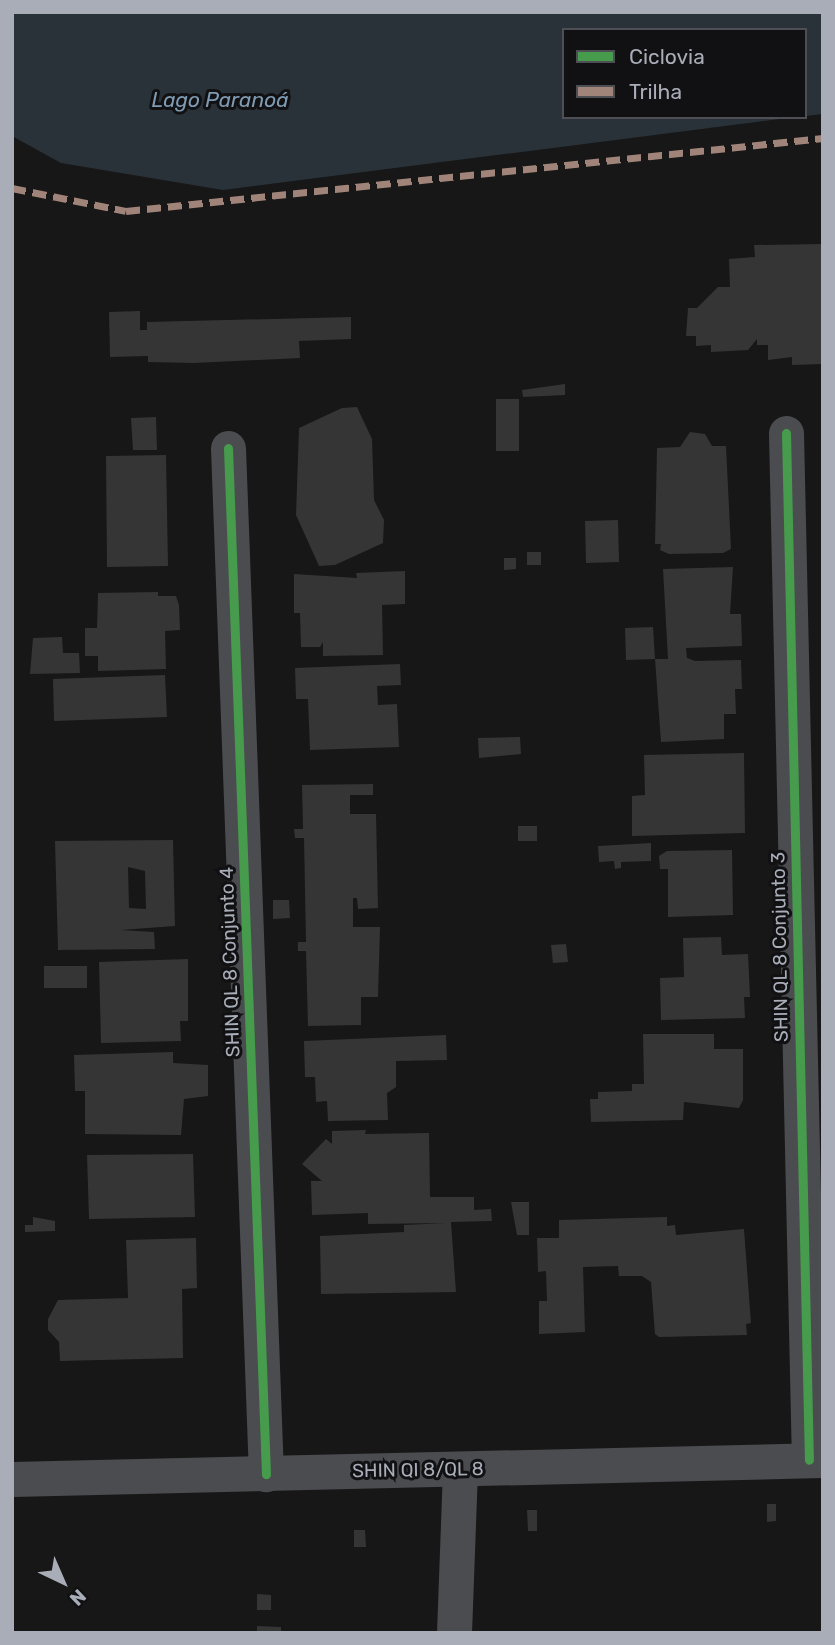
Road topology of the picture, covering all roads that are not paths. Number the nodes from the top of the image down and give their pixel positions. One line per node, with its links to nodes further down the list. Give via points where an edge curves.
1 (786, 433): 3 (street, SHIN QL 8 Conjunto 3)
2 (228, 448): 5 (street, SHIN QL 8 Conjunto 4)
3 (816, 1460): 4 (street, SHIN QI 8/QL 8)
4 (460, 1469): 5 (street, SHIN QI 8/QL 8); 7 (street)
5 (266, 1474): 6 (street, SHIN QI 8/QL 8)
6 (12, 1479)
7 (454, 1633)

